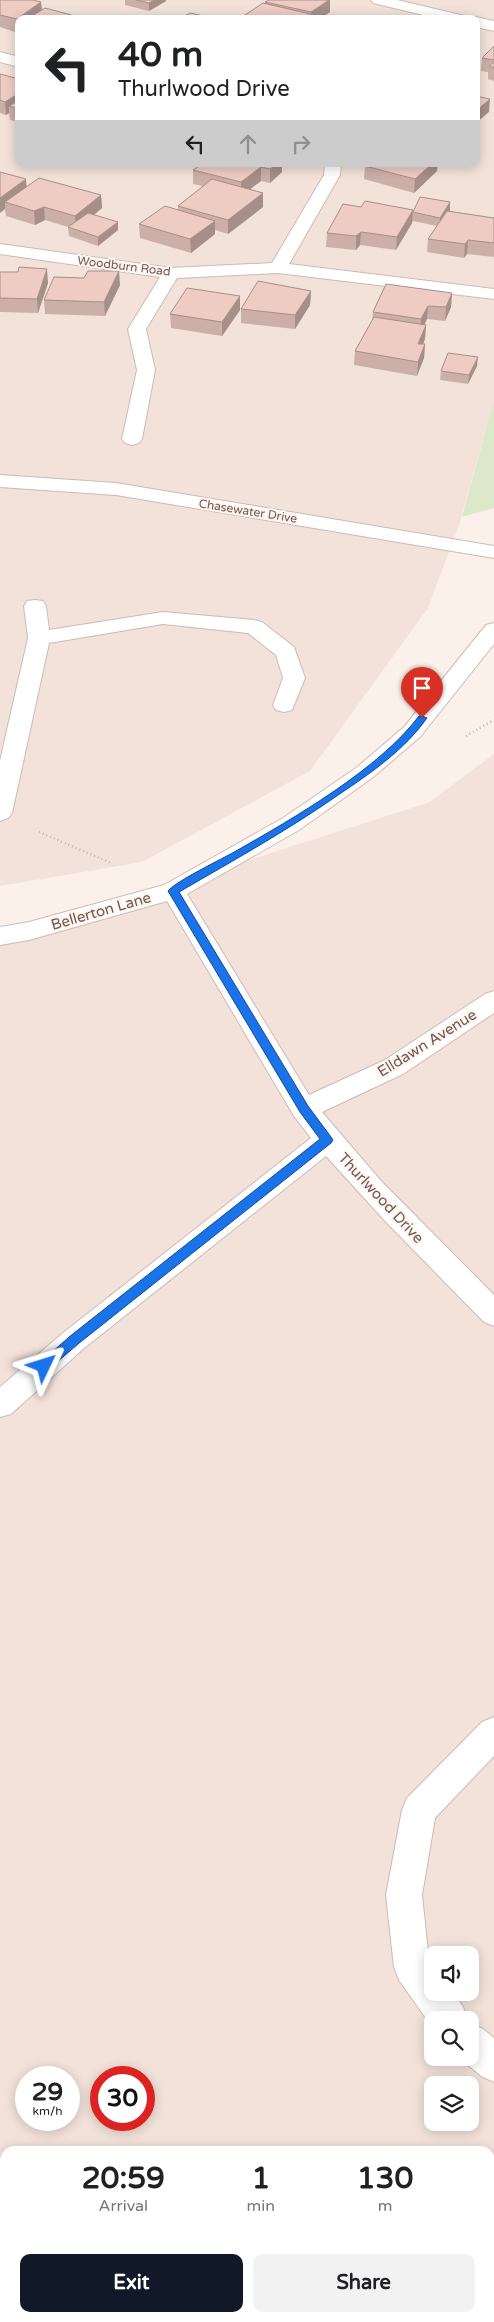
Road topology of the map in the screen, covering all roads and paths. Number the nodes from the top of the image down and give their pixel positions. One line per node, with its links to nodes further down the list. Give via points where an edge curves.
1 (383, 6): 2 (street)
2 (436, 15)
3 (480, 23): 4 (street)
4 (494, 26)
5 (0, 57): 6 (street)
6 (15, 61)
7 (333, 167): 9 (street, via 332,175)
8 (0, 249): 10 (street, Woodburn Road)
9 (278, 268): 10 (street, Woodburn Road); 11 (street, Woodburn Road)
10 (171, 273): 12 (street, via 137,329 146,370)
11 (494, 294)
12 (132, 439)
13 (0, 481): 14 (street, Chasewater Drive, via 116,489)
14 (494, 552)
15 (35, 606): 17 (street)
16 (494, 630): 22 (street, Bellerton Lane, via 412,732 364,773 291,824)
17 (39, 638): 18 (street, via 163,618 254,627 286,652 294,678); 19 (street)
18 (284, 705)
19 (9, 735): 20 (street)
20 (0, 813)
21 (36, 831): 22 (path)
22 (173, 891): 23 (street, Bellerton Lane); 25 (street, Thurlwood Drive)
23 (0, 936)
24 (494, 1000): 25 (street, Elldawn Avenue, via 394,1067)
25 (304, 1109): 26 (street, Thurlwood Drive)
26 (327, 1140): 27 (street, Thurlwood Drive); 28 (street, via 73,1341)
27 (494, 1314)
28 (0, 1405)
29 (494, 1733): 30 (street, via 419,1810 404,1895 412,1967)
30 (444, 2011)
31 (479, 2050): 32 (street)
32 (494, 2063)

